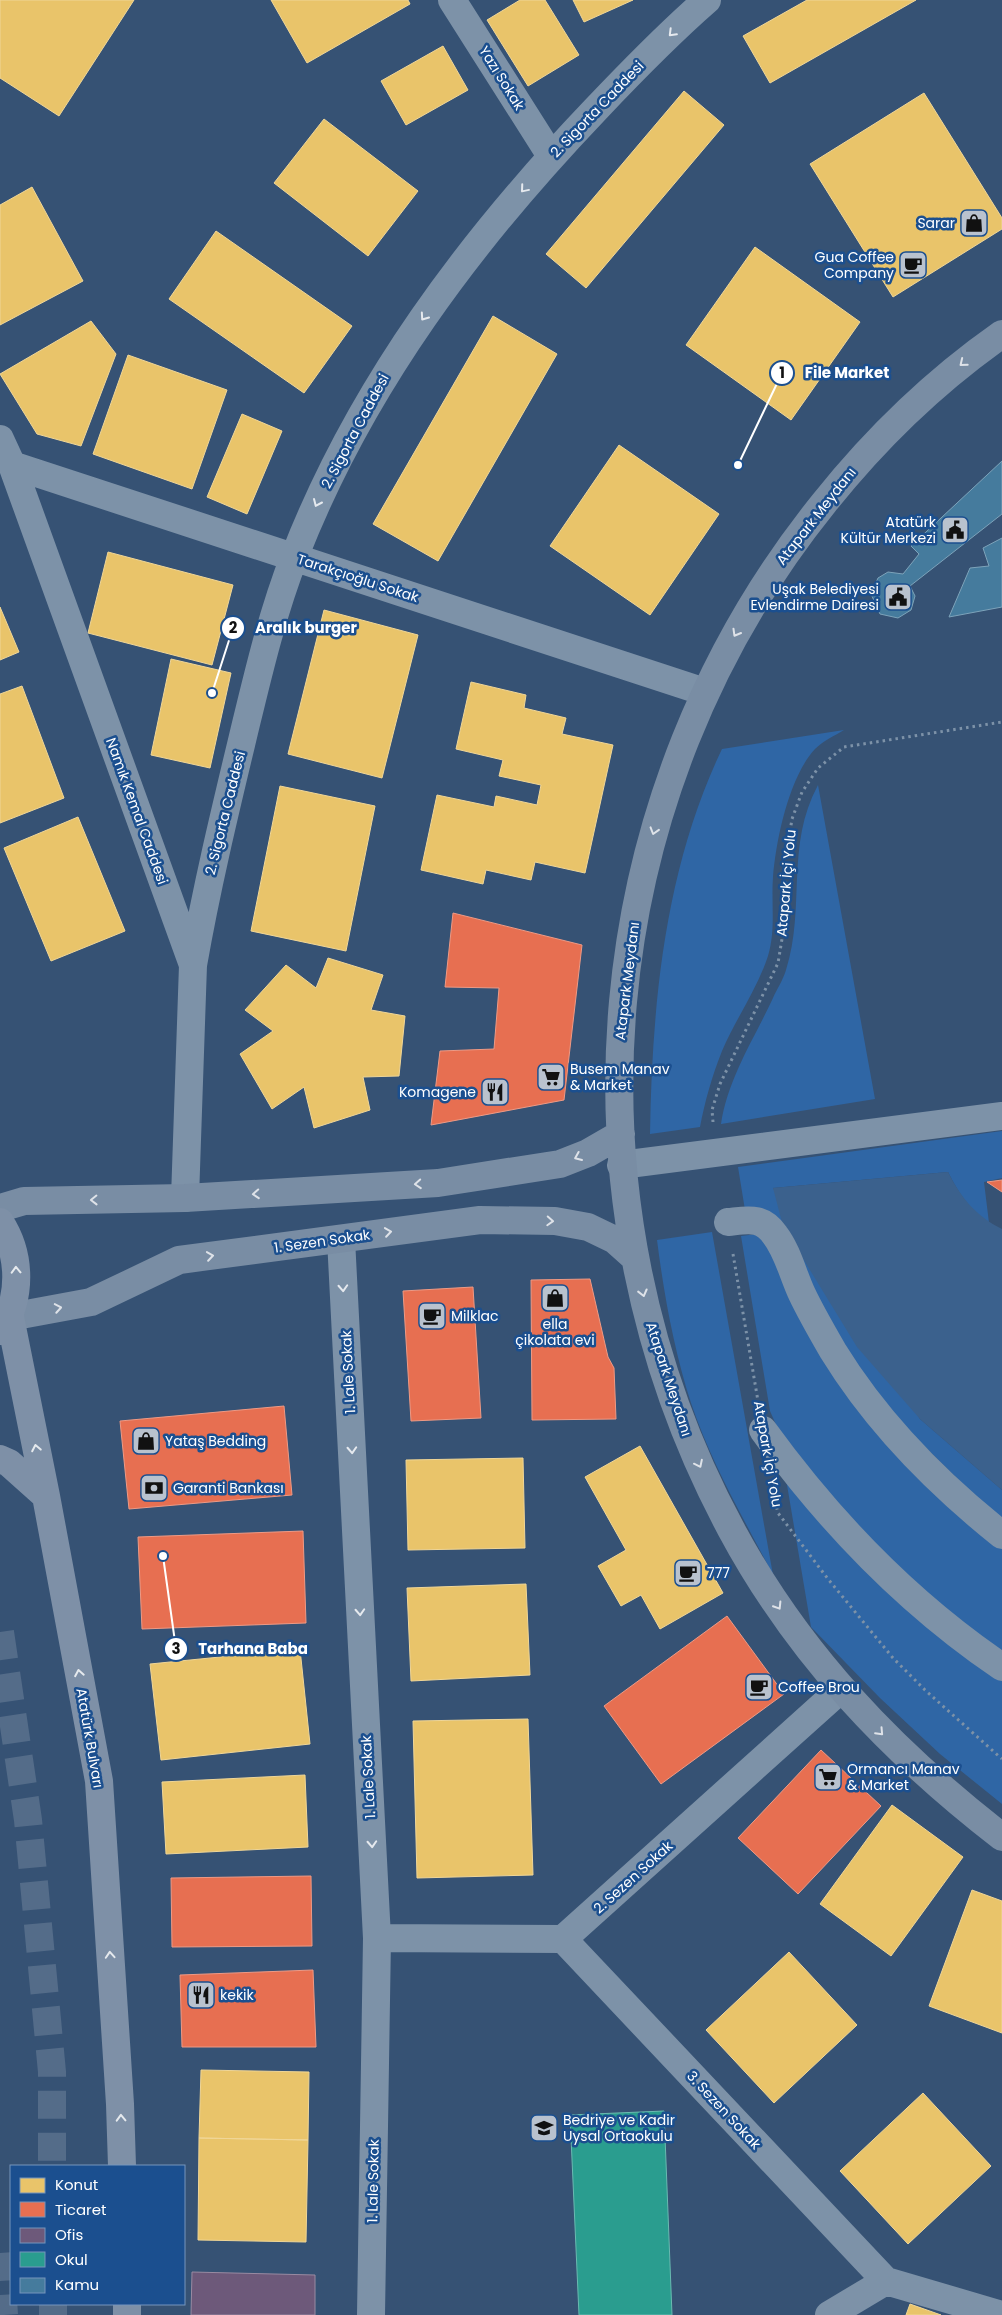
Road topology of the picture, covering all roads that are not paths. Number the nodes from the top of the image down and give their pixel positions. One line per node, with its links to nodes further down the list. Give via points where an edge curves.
1 (452, 0): 3 (street, Yazı Sokak)
2 (708, 0): 3 (street, 2. Sigorta Caddesi, one-way to 3)
3 (551, 156): 7 (street, 2. Sigorta Caddesi, one-way to 7, via 455,271 392,362 348,437)
4 (1002, 334): 8 (main road, Atapark Meydanı, one-way to 8, via 936,386 849,471 764,585)
5 (0, 439): 6 (street, Namık Kemal Caddesi)
6 (12, 465): 7 (street, Tarakçıoğlu Sokak); 9 (street, Namık Kemal Caddesi)
7 (294, 557): 8 (street, Tarakçıoğlu Sokak); 9 (street, 2. Sigorta Caddesi, via 268,637 211,868)
8 (705, 692): 11 (main road, Atapark Meydanı, one-way to 11, via 670,778 642,876 626,958 619,1042)
9 (193, 965): 13 (street, Namık Kemal Caddesi)
10 (1002, 1116): 12 (street)
11 (621, 1134): 12 (main road, Atapark Meydanı); 13 (main road, one-way to 13, via 588,1153 560,1164 530,1170 438,1182)
12 (621, 1165): 18 (main road, Atapark Meydanı)
13 (185, 1198): 14 (main road, one-way to 14, via 24,1201)
14 (0, 1208)
15 (0, 1222): 19 (highway, Atatürk Bulvarı, one-way to 15, via 16,1289 16,1261 8,1234)
16 (728, 1222): 23 (street, via 763,1222 775,1235 834,1352 868,1399 937,1479)
17 (341, 1239): 18 (main road, 1. Sezen Sokak, one-way to 18, via 480,1220 555,1221 588,1228 615,1240); 19 (main road, 1. Sezen Sokak, one-way to 17, via 91,1302 179,1260); 27 (street, 1. Lale Sokak, one-way to 27)
18 (634, 1257): 25 (main road, Atapark Meydanı, one-way to 25, via 657,1351 689,1442 731,1530 782,1612)
19 (5, 1325): 22 (highway, Atatürk Bulvarı, one-way to 19)
20 (763, 1430): 24 (street, via 812,1492 901,1588 967,1643)
21 (0, 1459): 22 (highway, via 9,1463)
22 (46, 1496): 29 (highway, Atatürk Bulvarı, one-way to 22, via 99,1781)
23 (1002, 1535)
24 (1002, 1667)
25 (841, 1689): 26 (main road, Atapark Meydanı, one-way to 26, via 893,1745 948,1796); 28 (street, 2. Sezen Sokak)
26 (1002, 1837)
27 (376, 1938): 28 (street); 31 (street, 1. Lale Sokak)
28 (562, 1939): 30 (street, 3. Sezen Sokak)
29 (122, 2165)
30 (886, 2281): 32 (street); 33 (street)
31 (371, 2315)
32 (829, 2315)
33 (1002, 2315)

